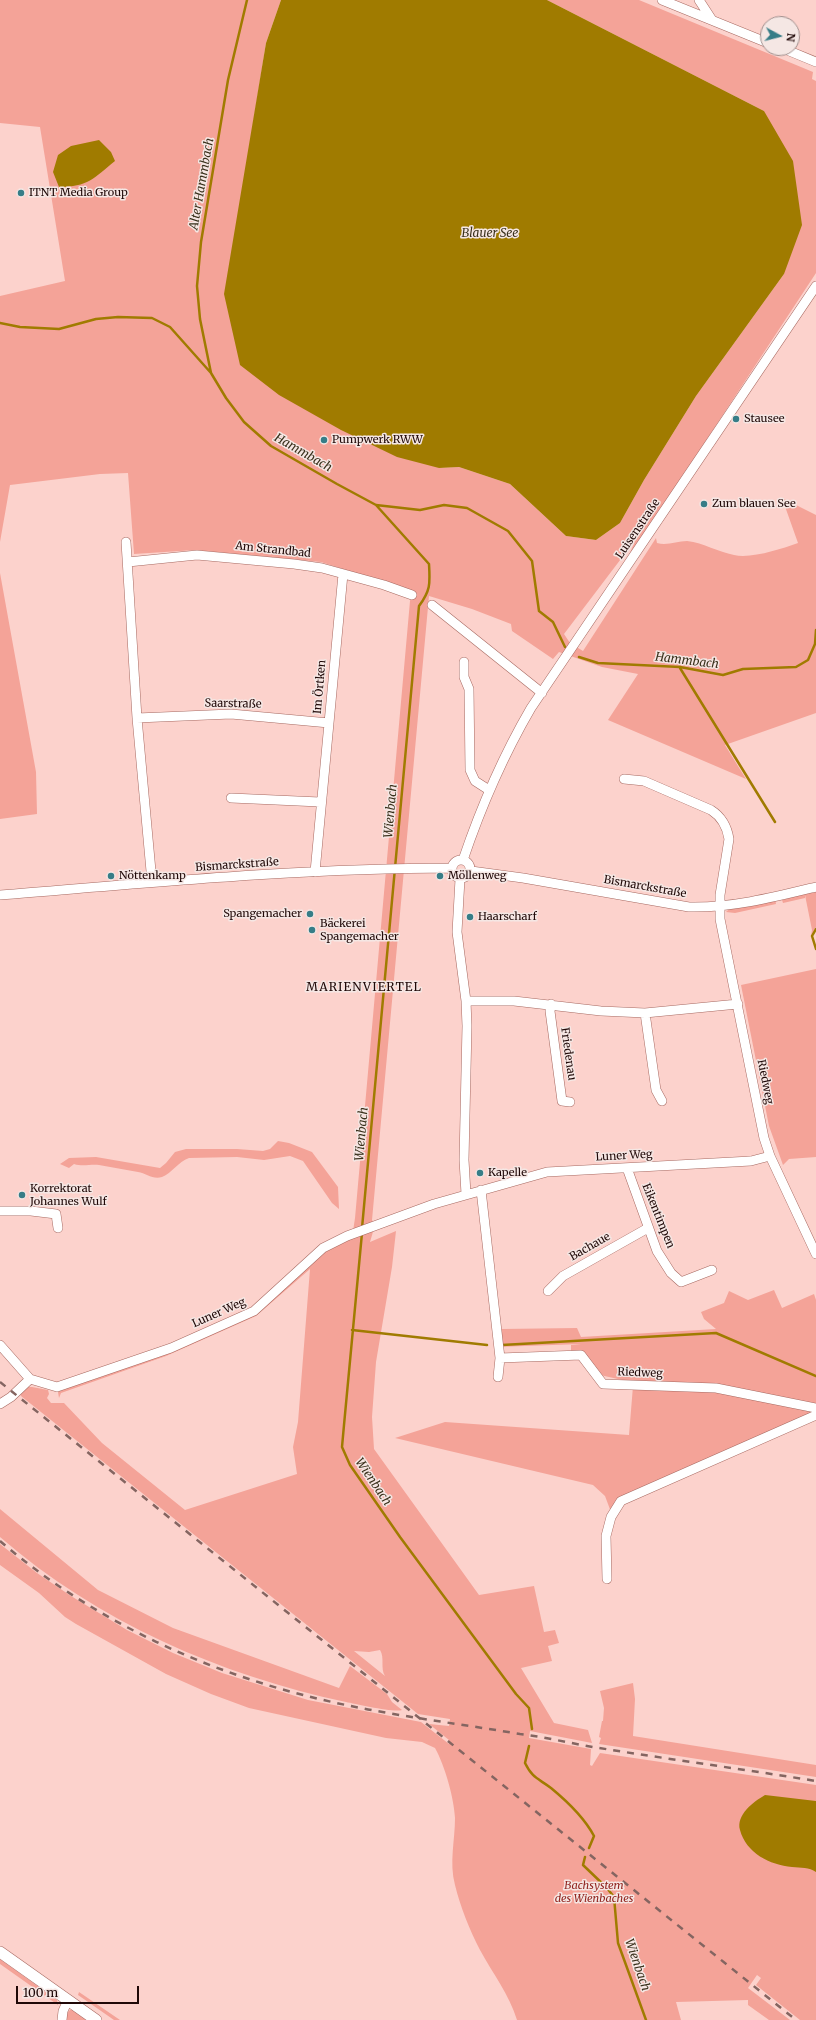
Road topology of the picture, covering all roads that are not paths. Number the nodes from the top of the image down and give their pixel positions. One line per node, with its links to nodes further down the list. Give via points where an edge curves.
1 (662, 0): 3 (street)
2 (700, 0): 3 (street)
3 (712, 20): 4 (street)
4 (760, 39)
5 (800, 55): 6 (street)
6 (816, 62)
7 (816, 286): 14 (street, Luisenstraße)
8 (126, 542): 9 (street)
9 (128, 562): 10 (street, Am Strandbad, via 197,555 294,564); 15 (street)
10 (343, 574): 11 (street, Am Strandbad); 16 (street, Im Örtken)
11 (412, 595)
12 (432, 605): 14 (street)
13 (464, 662): 18 (street, via 464,677 469,689 470,770 475,781)
14 (542, 693): 18 (street, Luisenstraße, via 516,734)
15 (137, 718): 16 (street, Saarstraße, via 231,714); 26 (street)
16 (329, 723): 20 (street, Im Örtken)
17 (624, 779): 29 (street, Riedweg, via 644,781 711,810 720,817 728,831 729,839)
18 (489, 790): 21 (street, Luisenstraße)
19 (231, 798): 20 (street)
20 (320, 802): 24 (street, Im Örtken)
21 (463, 860): 22 (street, via 456,861); 23 (street, via 469,864)
22 (452, 868): 24 (street, Bismarckstraße); 25 (street, via 454,875)
23 (471, 871): 25 (street, via 467,877); 29 (street, Bismarckstraße, via 689,907)
24 (315, 872): 26 (street, Bismarckstraße)
25 (460, 879): 30 (street, via 458,932)
26 (152, 882): 28 (street, Bismarckstraße)
27 (816, 887): 29 (street, Bismarckstraße)
28 (0, 895)
29 (720, 906): 32 (street, Riedweg)
30 (466, 1001): 31 (street); 39 (street)
31 (551, 1004): 33 (street, via 601,1011); 35 (street, Friedenau, via 562,1100)
32 (738, 1004): 33 (street); 36 (street, Riedweg, via 764,1138)
33 (645, 1013): 34 (street, via 656,1090)
34 (662, 1101)
35 (570, 1102)
36 (770, 1156): 37 (street, Luner Weg, via 751,1161); 43 (street, Riedweg)
37 (627, 1168): 38 (street, Luner Weg, via 547,1172); 42 (street, Eikentimpen)
38 (481, 1190): 39 (street, Luner Weg); 47 (street)
39 (466, 1194): 49 (street, Luner Weg, via 353,1234 324,1248 254,1311 171,1348 57,1387)
40 (0, 1211): 41 (street, via 31,1210 56,1214)
41 (58, 1228)
42 (648, 1228): 44 (street, Eikentimpen, via 657,1251 672,1273 682,1282); 45 (street, Bachaue, via 564,1276)
43 (816, 1254)
44 (712, 1270)
45 (548, 1291)
46 (0, 1345): 49 (street)
47 (500, 1358): 48 (street); 51 (street, Riedweg, via 581,1354 603,1384 716,1388)
48 (498, 1377)
49 (30, 1379): 50 (street, via 11,1398)
50 (0, 1404)
51 (816, 1408)
52 (816, 1415): 53 (street, via 621,1501 611,1517 606,1536)
53 (607, 1579)
54 (0, 1952): 55 (street)
55 (68, 2000): 56 (street); 57 (street)
56 (62, 2020)
57 (96, 2020)

